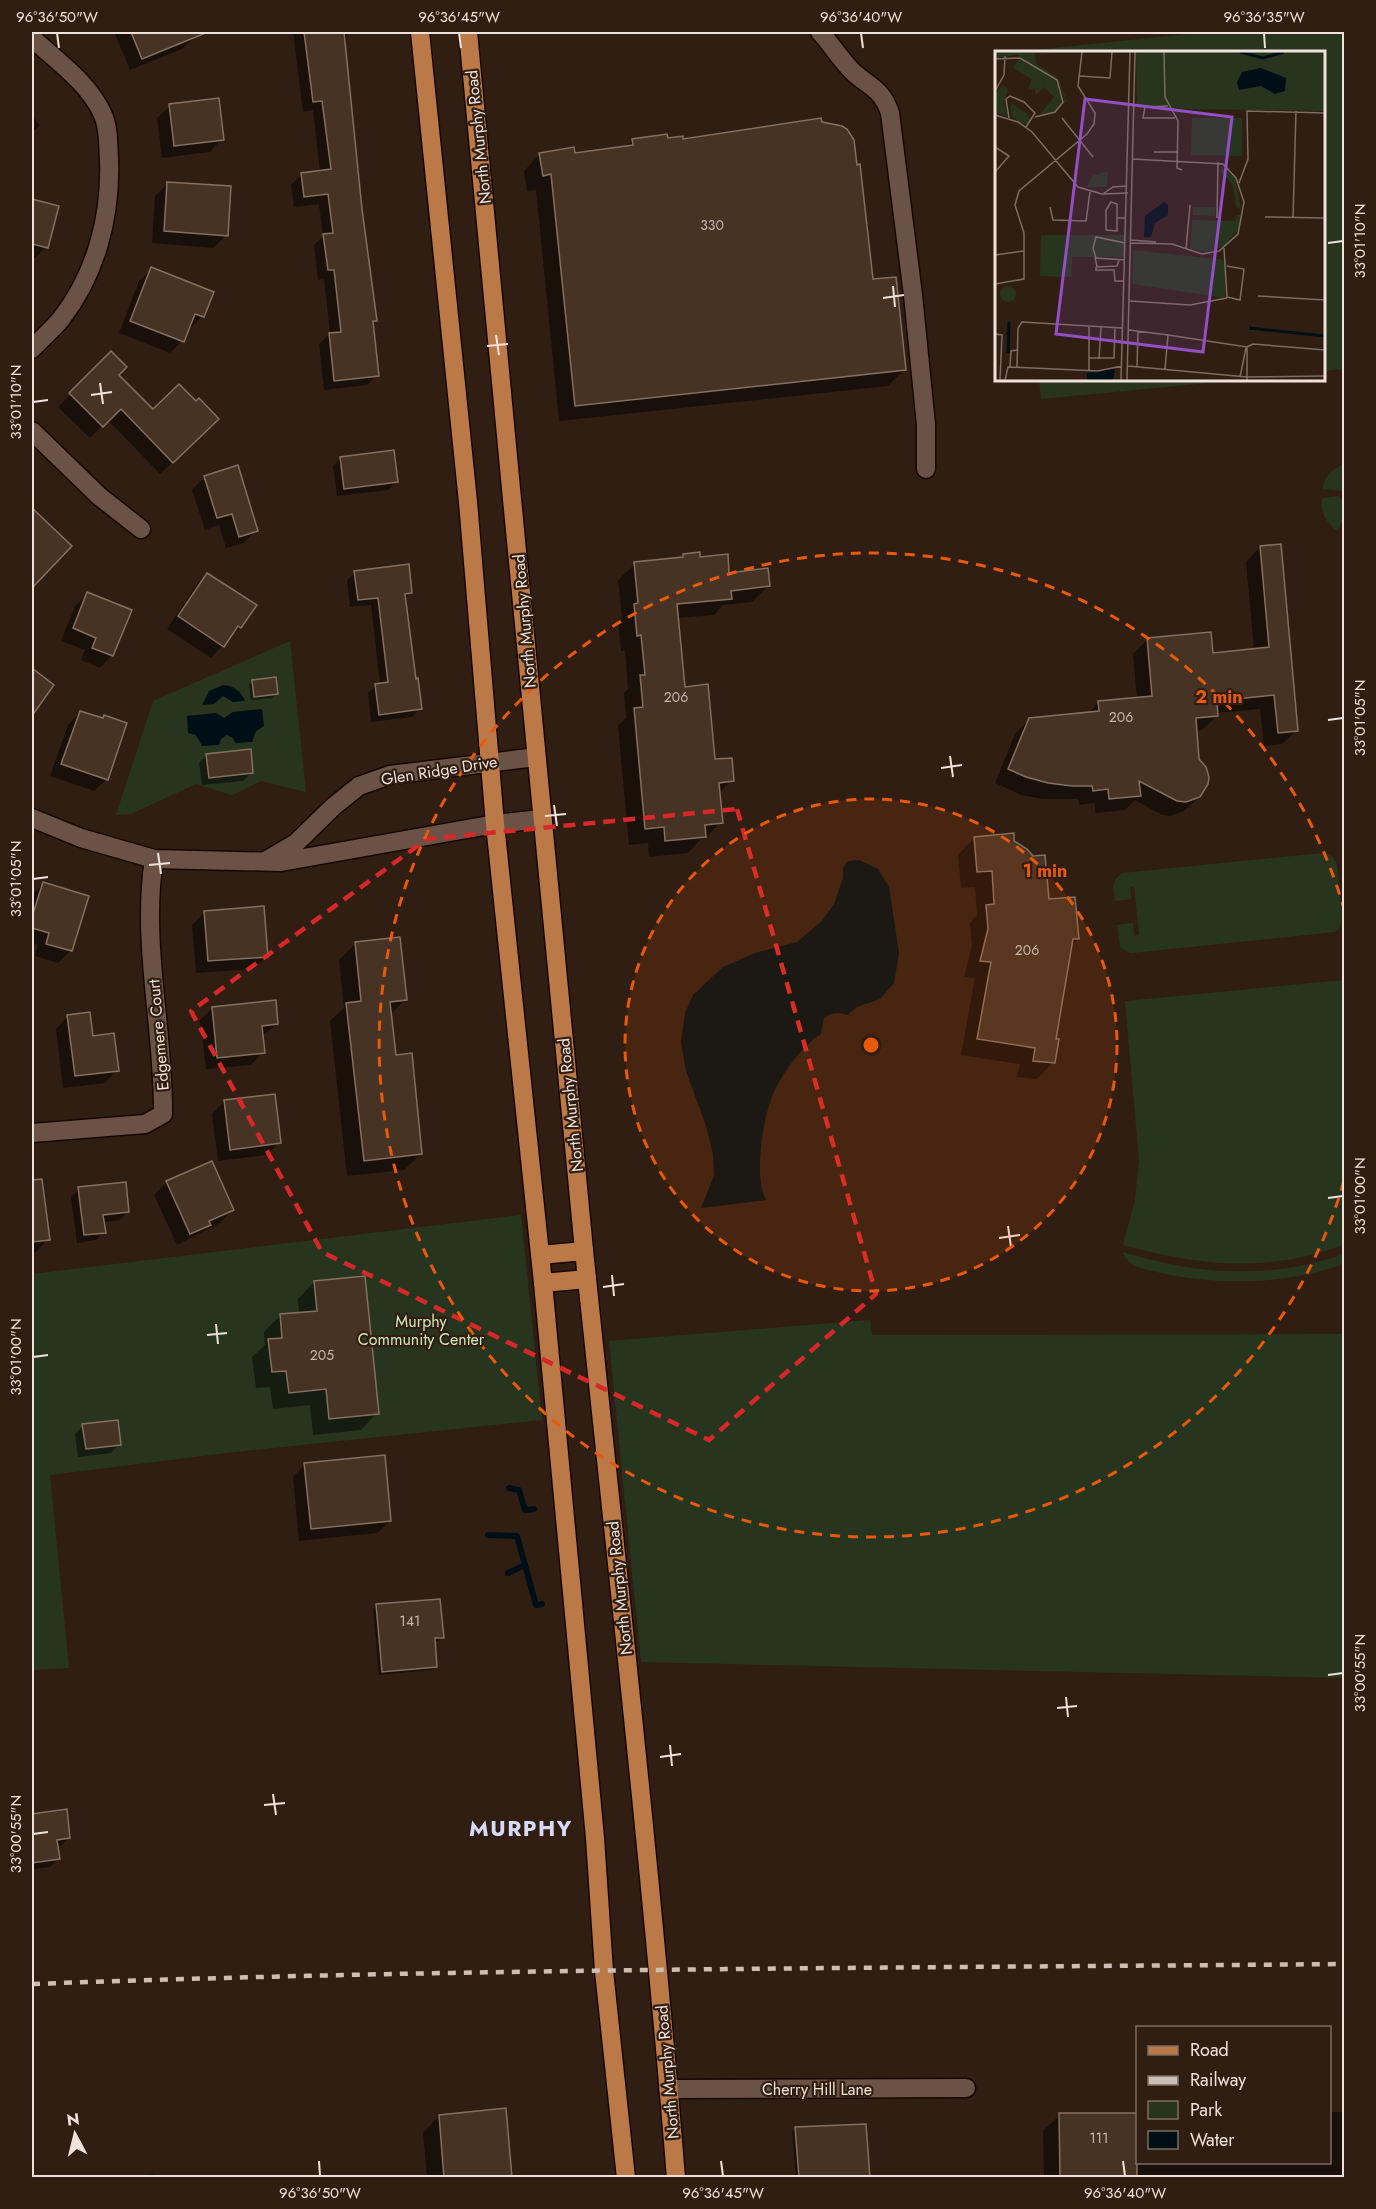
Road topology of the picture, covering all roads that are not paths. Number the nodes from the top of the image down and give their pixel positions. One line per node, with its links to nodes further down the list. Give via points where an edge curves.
1 (420, 32): 10 (main road, via 468,502)
2 (468, 32): 9 (main road, North Murphy Road)
3 (820, 32): 7 (street, via 853,71 876,89 890,113 913,295 925,414)
4 (32, 38): 5 (street, via 87,91 104,116 110,183 96,257 60,320)
5 (32, 349)
6 (32, 431): 8 (street, via 99,496)
7 (926, 469)
8 (141, 529)
9 (536, 757): 10 (street, Glen Ridge Drive); 12 (main road, North Murphy Road)
10 (489, 761): 13 (main road); 15 (street, Glen Ridge Drive, via 390,775 359,786 296,843)
11 (32, 818): 14 (street, via 81,838)
12 (542, 819): 13 (street); 17 (main road, North Murphy Road)
13 (495, 824): 15 (street); 18 (main road)
14 (154, 859): 15 (street); 16 (street, Edgemere Court, via 149,934 163,1114 145,1124)
15 (263, 863)
16 (32, 1133)
17 (584, 1251): 18 (main road); 19 (main road, North Murphy Road)
18 (540, 1255): 20 (main road)
19 (587, 1279): 20 (main road); 22 (main road, North Murphy Road)
20 (543, 1282): 23 (main road)
21 (966, 2088): 22 (street, Cherry Hill Lane)
22 (668, 2090): 24 (main road, North Murphy Road)
23 (626, 2178)
24 (676, 2178)

